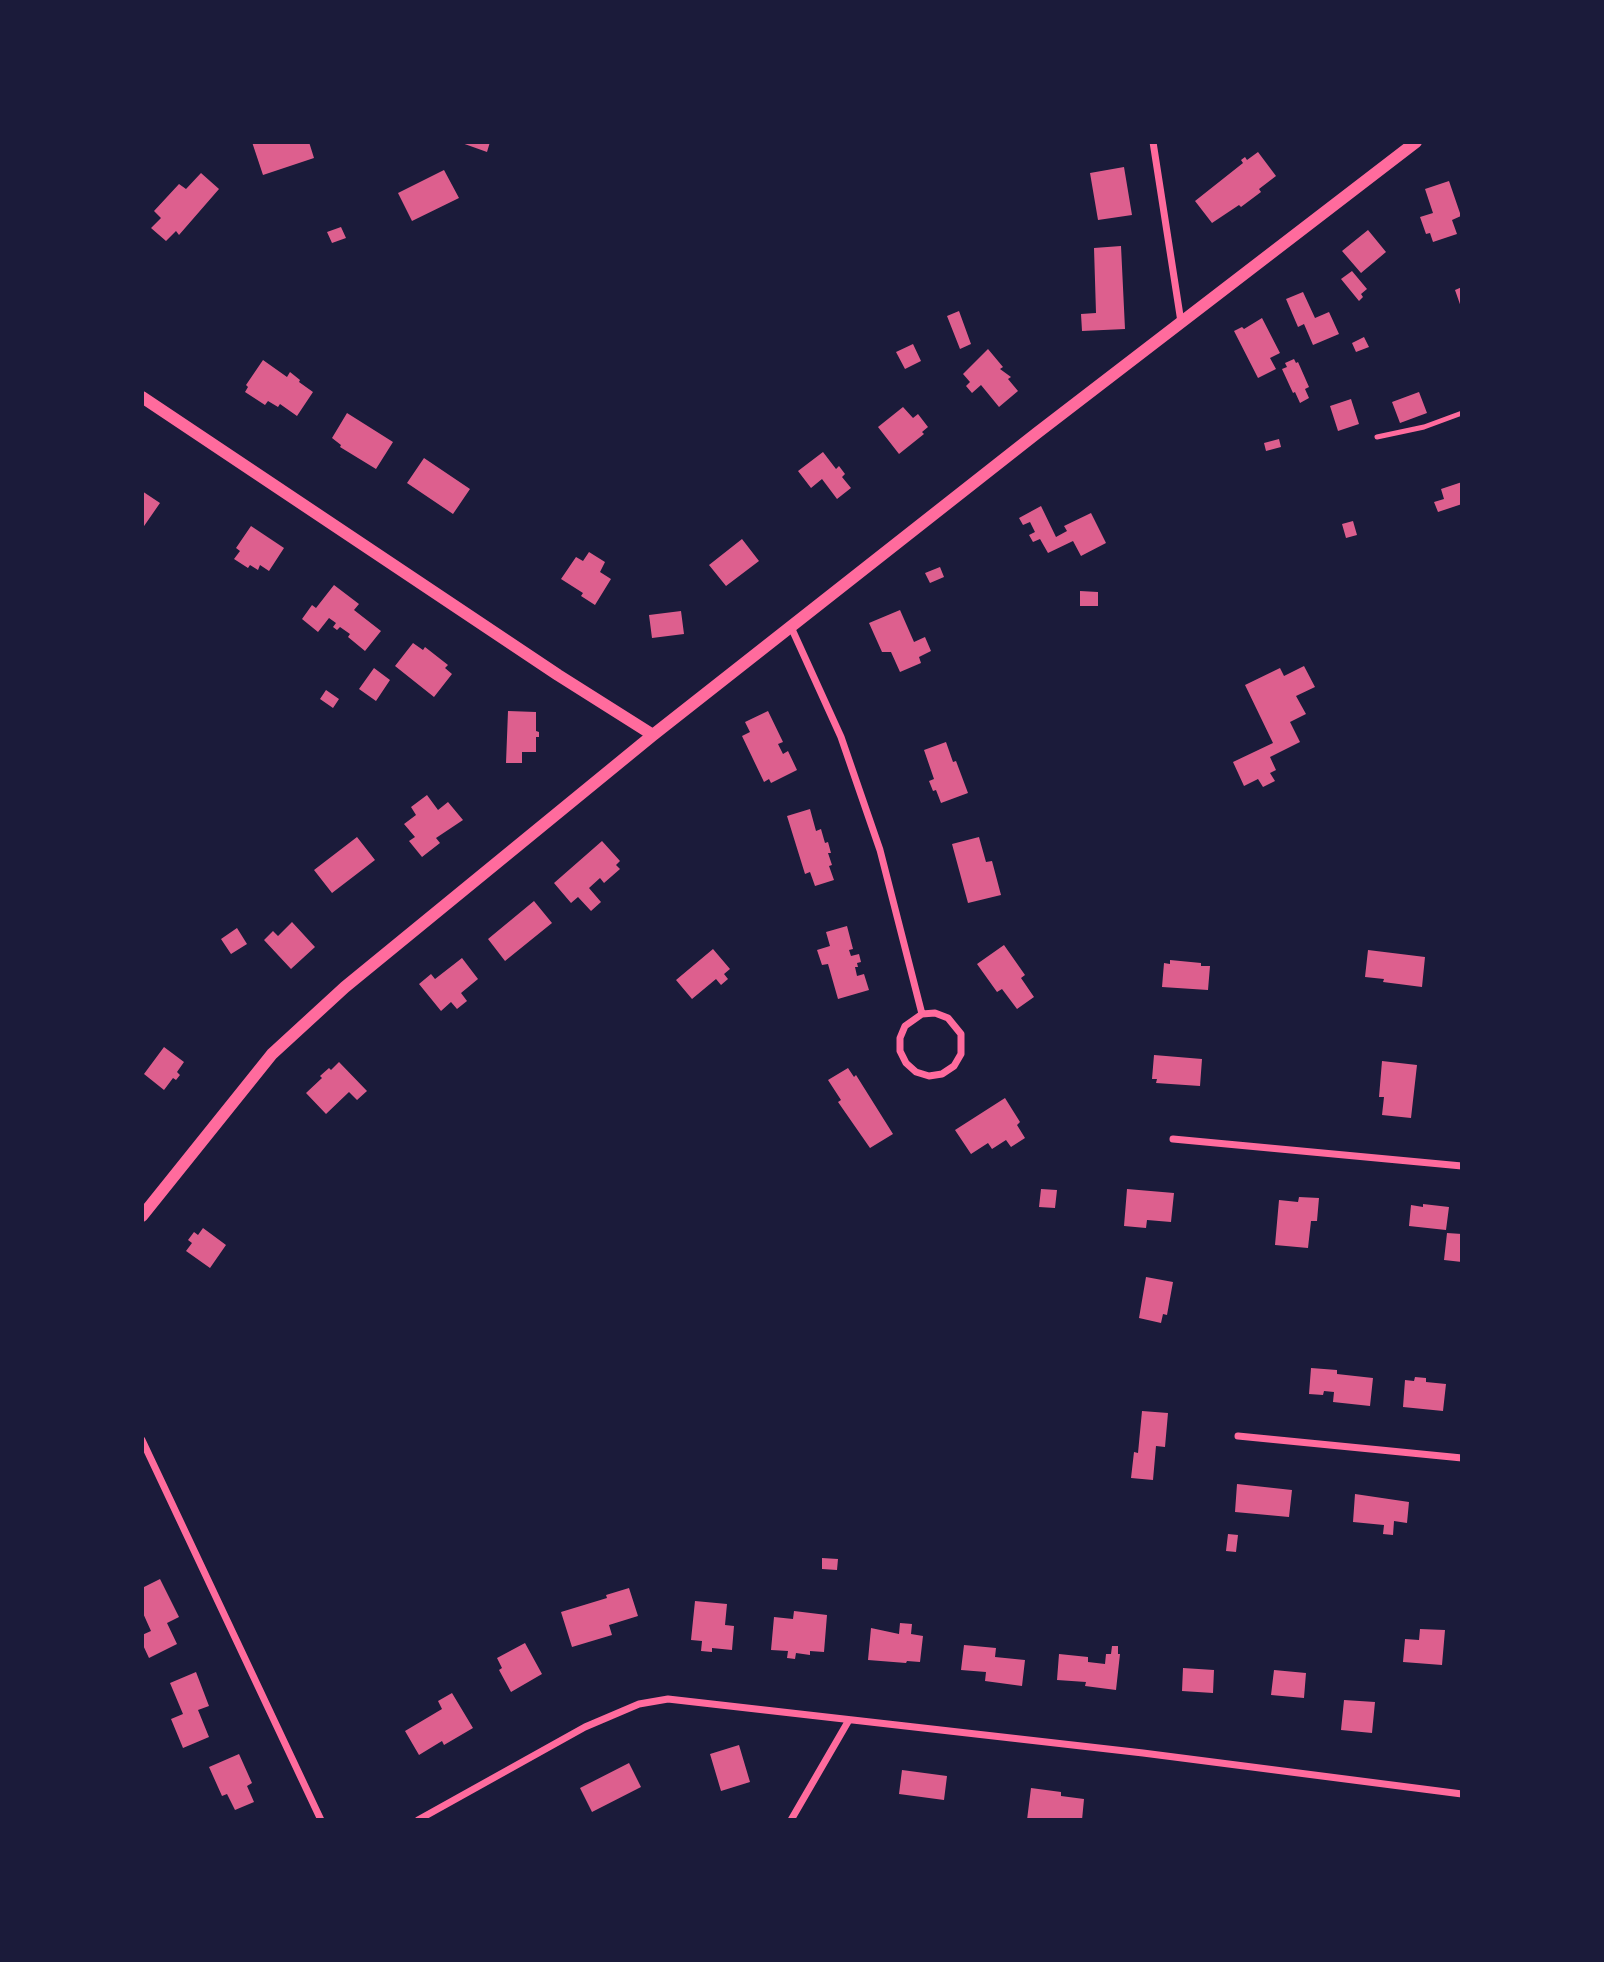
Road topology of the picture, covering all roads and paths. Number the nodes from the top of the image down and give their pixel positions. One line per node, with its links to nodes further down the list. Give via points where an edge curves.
1 (1153, 142): 3 (street)
2 (1416, 142): 3 (street)
3 (1181, 323): 7 (street)
4 (142, 397): 8 (street)
5 (1462, 413): 6 (lane)
6 (1377, 437)
7 (790, 627): 8 (street); 9 (street, via 841,737 863,798)
8 (653, 735): 12 (street, via 296,1031 250,1080)
9 (922, 1014): 9 (street, via 905,1026 900,1051 916,1072 942,1074 961,1054 961,1034 948,1018)
10 (1173, 1139): 11 (street)
11 (1462, 1166)
12 (142, 1216)
13 (1238, 1436): 15 (street)
14 (142, 1440): 18 (street)
15 (1462, 1458)
16 (849, 1720): 17 (street); 19 (street, via 654,1701 576,1731); 20 (street)
17 (1462, 1794)
18 (321, 1820)
19 (418, 1820)
20 (791, 1820)

